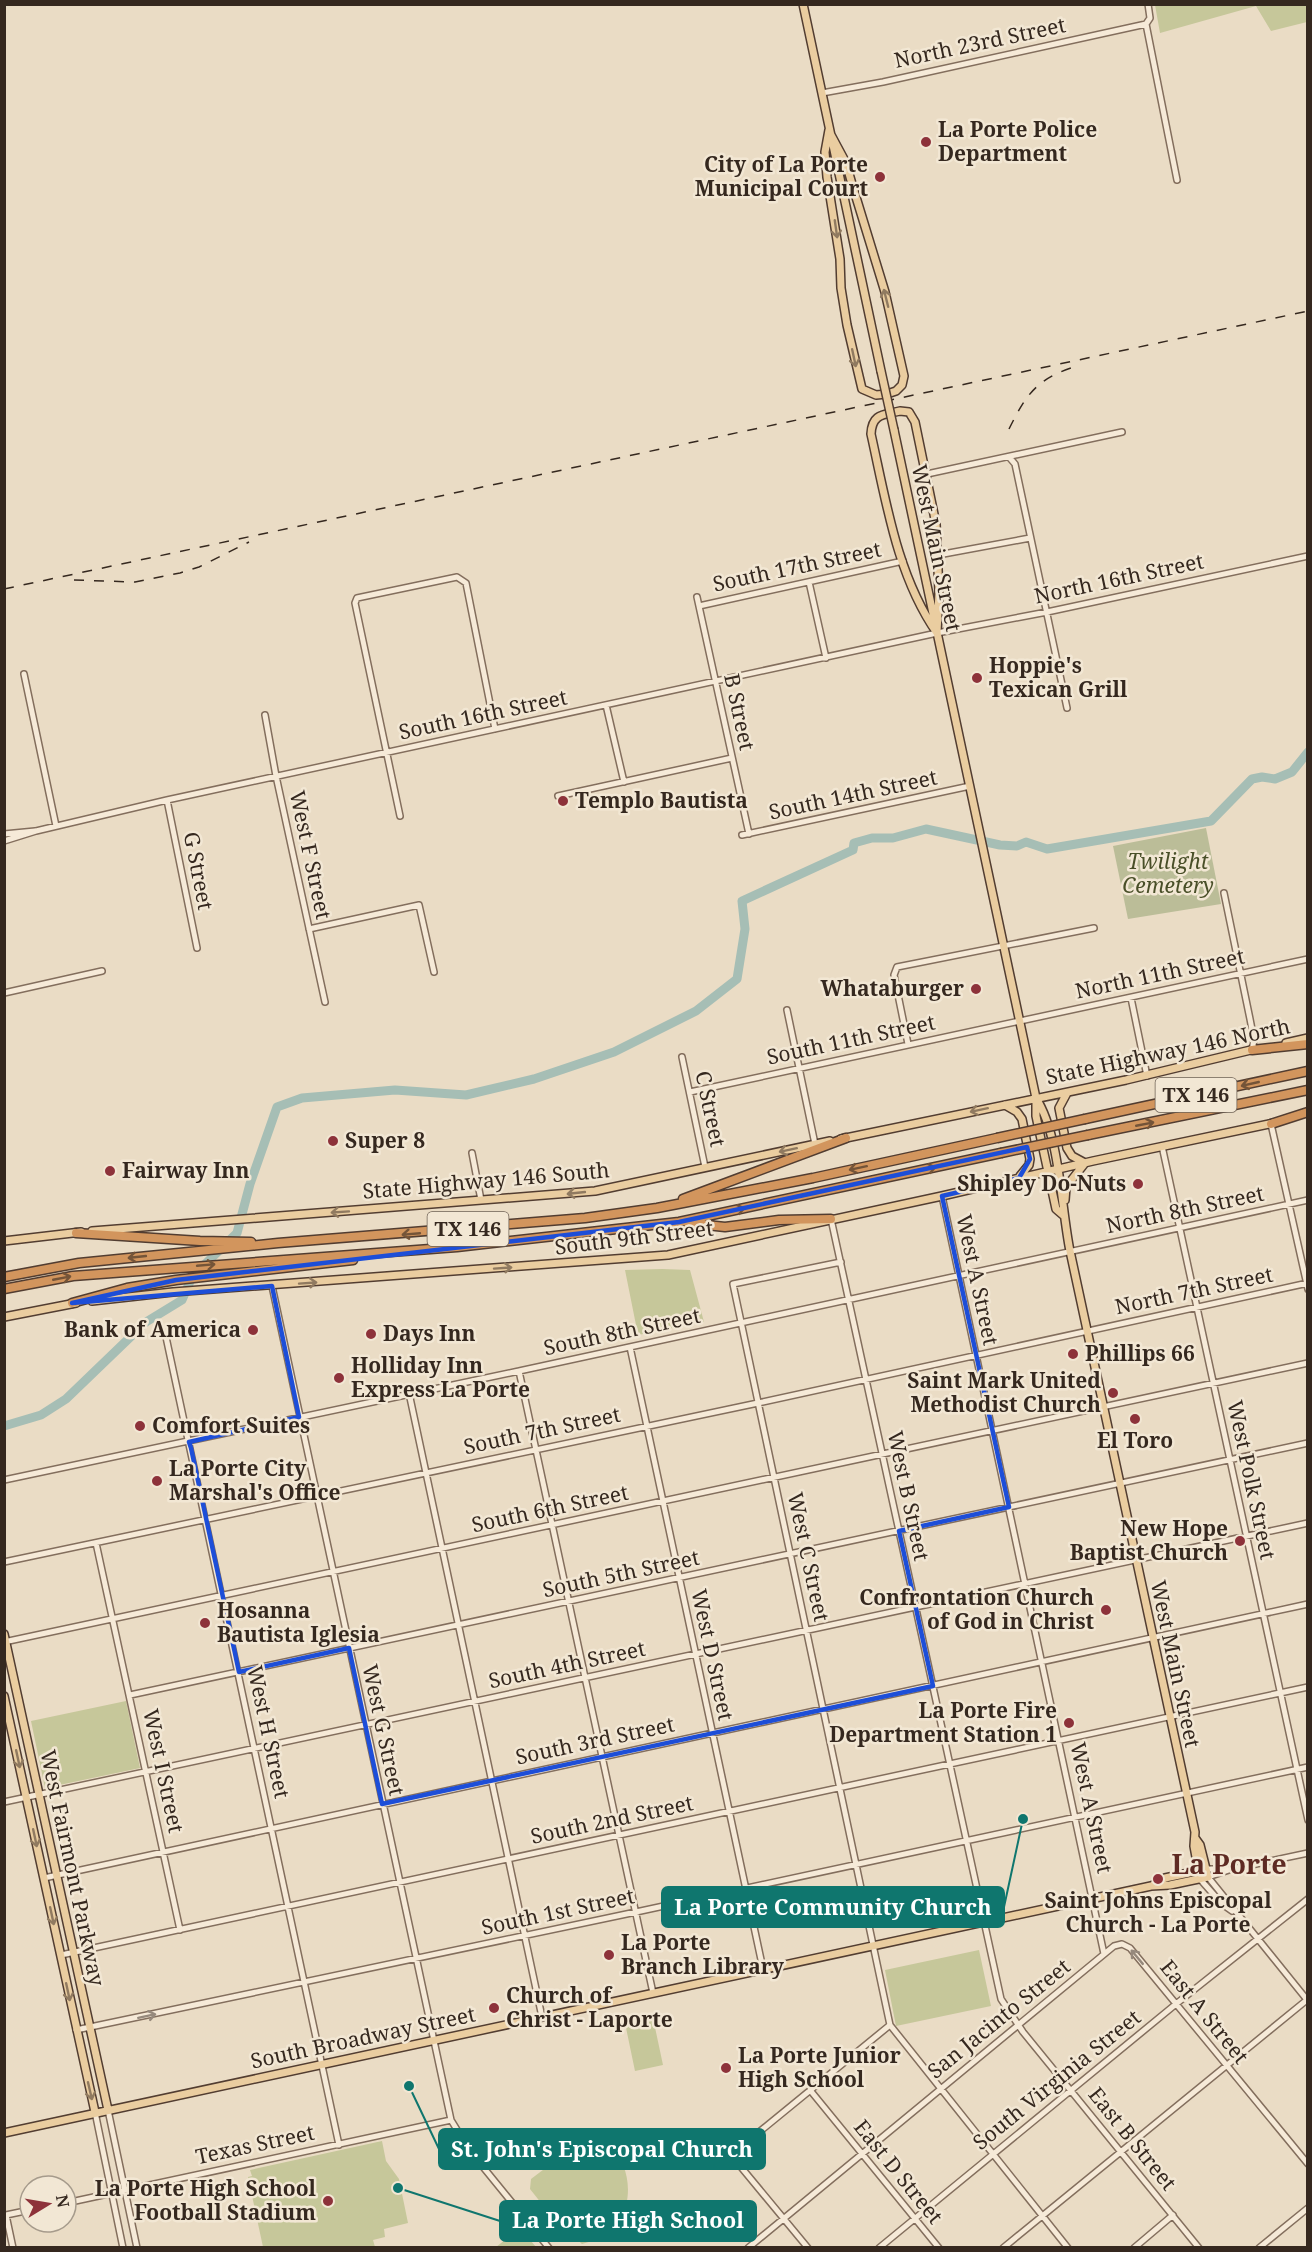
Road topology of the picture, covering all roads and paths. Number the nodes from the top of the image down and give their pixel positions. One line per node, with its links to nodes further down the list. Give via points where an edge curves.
1 (803, 4): 4 (main road, West Main Street)
2 (1148, 4): 3 (street, via 1150,18)
3 (1146, 24): 4 (street, North 23rd Street); 6 (street)
4 (822, 93): 5 (main road, West Main Street)
5 (830, 133): 5 (main road, one-way to 5, via 825,152 826,177 857,370 862,389 876,395 887,394 902,385 900,355 846,163); 18 (main road, West Main Street, bridge)
6 (1177, 180)
7 (1122, 432): 8 (street)
8 (1009, 457): 9 (street); 10 (street, via 1015,464)
9 (927, 474): 11 (main road); 13 (main road, via 912,415 900,411 876,418 871,434 889,518)
10 (1030, 538): 11 (street); 17 (street)
11 (938, 555): 18 (main road)
12 (1308, 556): 17 (street, North 16th Street)
13 (903, 561): 14 (street, South 17th Street); 18 (main road, via 922,611)
14 (809, 582): 16 (street, South 17th Street); 19 (street)
15 (697, 597): 16 (street, B Street)
16 (699, 606): 21 (street, B Street)
17 (1047, 612): 18 (street, North 16th Street); 23 (street)
18 (937, 633): 19 (street, South 16th Street); 30 (main road, West Main Street)
19 (826, 658): 21 (street, South 16th Street)
20 (24, 674): 34 (street)
21 (716, 682): 22 (street, South 16th Street); 27 (street, B Street)
22 (606, 705): 25 (street, South 16th Street); 29 (street)
23 (1067, 708)
24 (265, 715): 28 (street, West F Street)
25 (495, 729): 26 (street, South 16th Street); 26 (street, via 466,583 457,577 357,598)
26 (387, 753): 28 (street, South 16th Street); 33 (street)
27 (732, 758): 29 (street); 37 (street, B Street)
28 (276, 776): 32 (street, South 16th Street); 41 (street, West F Street)
29 (624, 782): 31 (street)
30 (970, 786): 37 (street, South 14th Street); 42 (main road, West Main Street)
31 (558, 796)
32 (167, 800): 34 (street, South 16th Street); 43 (street, G Street)
33 (400, 816)
34 (56, 826): 35 (street, South 16th Street)
35 (36, 831): 36 (street, South 16th Street); 38 (street, South 16th Street)
36 (4, 834)
37 (745, 835)
38 (4, 841)
39 (1224, 893): 47 (street)
40 (1094, 928): 42 (street)
41 (309, 929): 46 (street, via 419,905); 50 (street, West F Street)
42 (1003, 947): 52 (main road, West Main Street); 54 (street, via 897,967 894,975)
43 (197, 948)
44 (1308, 959): 47 (street, North 11th Street)
45 (102, 971): 48 (street)
46 (434, 972)
47 (1241, 974): 49 (street, North 11th Street); 56 (street, via 1254,1040)
48 (4, 993)
49 (1131, 998): 52 (street, North 11th Street); 60 (street)
50 (325, 1002)
51 (787, 1011): 58 (street)
52 (1019, 1020): 54 (street, South 11th Street); 64 (main road, West Main Street)
53 (1308, 1038): 56 (main road, State Highway 146 North)
54 (908, 1044): 58 (street, South 11th Street)
55 (1308, 1044): 56 (highway)
56 (1252, 1050): 60 (main road, State Highway 146 North)
57 (682, 1057): 62 (street, C Street)
58 (799, 1068): 62 (street, South 11th Street); 69 (street)
59 (1308, 1071): 81 (highway, TX 146, one-way to 81, bridge)
60 (1147, 1076): 63 (main road, State Highway 146 North)
61 (1308, 1090): 84 (highway, TX 146, one-way to 61, bridge)
62 (690, 1092): 73 (street, C Street)
63 (1067, 1093): 64 (main road, State Highway 146 North); 72 (main road, via 1059,1108 1067,1148)
64 (1036, 1098): 65 (main road, State Highway 146 South); 74 (main road, West Main Street, via 1045,1113); 75 (main road, West Main Street)
65 (1005, 1105): 68 (main road, State Highway 146 South, one-way to 68); 76 (main road, via 1022,1119 1030,1159)
66 (1308, 1114): 67 (highway)
67 (1271, 1124): 70 (main road, South 9th Street); 80 (street)
68 (846, 1138): 69 (main road, State Highway 146 South); 81 (highway)
69 (816, 1144): 73 (main road, State Highway 146 South, one-way to 73)
70 (1162, 1146): 72 (main road, South 9th Street); 85 (street, West Polk Street)
71 (472, 1153): 78 (street)
72 (1085, 1163): 74 (main road, South 9th Street); 82 (main road, via 1066,1187)
73 (705, 1167): 78 (main road, State Highway 146 South, one-way to 78, via 595,1191)
74 (1057, 1169): 75 (main road, South 9th Street); 82 (main road, West Main Street)
75 (1048, 1170): 76 (main road, South 9th Street); 82 (main road, West Main Street, via 1056,1209)
76 (1019, 1178): 77 (main road, South 9th Street)
77 (942, 1196): 83 (main road, South 9th Street); 92 (street, West A Street)
78 (481, 1200): 86 (main road, State Highway 146 South, one-way to 86)
79 (1308, 1200): 80 (street, North 8th Street)
80 (1289, 1204): 85 (street, North 8th Street); 94 (street)
81 (657, 1208): 88 (highway, TX 146, one-way to 88, via 561,1220)
82 (1063, 1215): 90 (main road, West Main Street)
83 (831, 1219): 84 (highway, via 725,1227); 91 (street, West B Street); 95 (main road, South 9th Street, one-way to 83, via 668,1255)
84 (679, 1222): 89 (highway, TX 146)
85 (1179, 1228): 90 (street, North 8th Street); 99 (street, West Polk Street)
86 (76, 1233): 87 (main road, State Highway 146 South); 88 (highway)
87 (4, 1241)
88 (245, 1245): 93 (highway, one-way to 93, via 79,1263)
89 (457, 1247): 96 (highway, TX 146, one-way to 89, via 73,1276); 98 (highway, via 176,1280)
90 (1070, 1251): 92 (street, South 8th Street); 102 (main road, West Main Street)
91 (841, 1262): 97 (street, West B Street); 101 (street, West C Street, via 733,1284)
92 (959, 1276): 97 (street, South 8th Street); 105 (street, West A Street)
93 (4, 1277)
94 (1307, 1285): 99 (street, North 7th Street)
95 (272, 1286): 98 (main road, South 9th Street); 113 (street, West G Street)
96 (4, 1289)
97 (849, 1299): 101 (street, South 8th Street); 108 (street, West B Street)
98 (72, 1303): 100 (main road)
99 (1196, 1307): 102 (street, North 7th Street); 109 (street, West Polk Street)
100 (4, 1317)
101 (741, 1323): 104 (street, South 8th Street); 111 (street, West C Street)
102 (1087, 1330): 105 (street, South 7th Street); 112 (main road, West Main Street)
103 (166, 1337): 116 (street, West H Street)
104 (630, 1347): 107 (street, South 8th Street); 114 (street, West D Street)
105 (976, 1355): 108 (street, South 7th Street); 115 (street, West A Street)
106 (1308, 1363): 109 (street, South 6th Street)
107 (519, 1371): 110 (street, South 8th Street); 118 (street)
108 (866, 1378): 111 (street, South 7th Street); 119 (street, West B Street)
109 (1213, 1384): 112 (street, South 6th Street); 120 (street, West Polk Street)
110 (409, 1393): 113 (street, South 8th Street); 121 (street)
111 (758, 1403): 114 (street, South 7th Street); 122 (street, West C Street)
112 (1103, 1408): 115 (street, South 6th Street); 124 (main road, West Main Street)
113 (299, 1417): 116 (street, South 8th Street); 125 (street, West G Street)
114 (646, 1425): 118 (street, South 7th Street); 126 (street, West D Street)
115 (993, 1431): 119 (street, South 6th Street); 127 (street, West A Street)
116 (189, 1442): 123 (street, South 8th Street); 128 (street, West H Street)
117 (1308, 1443): 120 (street, South 5th Street)
118 (536, 1449): 121 (street, South 7th Street); 130 (street)
119 (882, 1455): 122 (street, South 6th Street); 131 (street, West B Street)
120 (1229, 1460): 124 (street, South 5th Street); 132 (street, West Polk Street)
121 (426, 1473): 125 (street, South 7th Street); 134 (street)
122 (774, 1478): 126 (street, South 6th Street); 135 (street, West C Street)
123 (4, 1480)
124 (1119, 1483): 127 (street, South 5th Street); 136 (main road, West Main Street)
125 (316, 1496): 128 (street, South 7th Street); 138 (street, West G Street)
126 (662, 1502): 130 (street, South 6th Street); 139 (street, West D Street)
127 (1009, 1507): 131 (street, South 5th Street); 140 (street, West A Street)
128 (206, 1520): 133 (street, South 7th Street); 141 (street, West H Street)
129 (1308, 1523): 132 (street, South 4th Street)
130 (552, 1525): 134 (street, South 6th Street); 142 (street)
131 (899, 1531): 135 (street, South 5th Street); 144 (street, West B Street)
132 (1246, 1537): 136 (street, South 4th Street); 145 (street, West Polk Street)
133 (96, 1543): 137 (street, South 7th Street); 146 (street, West I Street)
134 (442, 1549): 138 (street, South 6th Street); 147 (street)
135 (790, 1554): 139 (street, South 5th Street); 148 (street, West C Street)
136 (1136, 1560): 140 (street, South 4th Street); 149 (main road, West Main Street)
137 (4, 1562)
138 (333, 1572): 141 (street, South 6th Street); 151 (street, West G Street)
139 (678, 1578): 142 (street, South 5th Street); 152 (street, West D Street)
140 (1026, 1584): 144 (street, South 4th Street); 153 (street, West A Street)
141 (222, 1596): 146 (street, South 6th Street); 154 (street, West H Street)
142 (569, 1603): 147 (street, South 5th Street); 155 (street)
143 (1308, 1604): 145 (street, South 3rd Street)
144 (915, 1607): 148 (street, South 4th Street); 156 (street, West B Street)
145 (1263, 1614): 149 (street, South 3rd Street); 158 (street, West Polk Street)
146 (113, 1620): 150 (street, South 6th Street); 159 (street, West I Street)
147 (458, 1625): 151 (street, South 5th Street); 161 (street)
148 (807, 1631): 152 (street, South 4th Street); 162 (street, West C Street)
149 (1153, 1637): 153 (street, South 3rd Street); 164 (main road, West Main Street)
150 (5, 1639): 163 (main road, West Fairmont Parkway)
151 (349, 1648): 154 (street, South 5th Street); 166 (street, West G Street)
152 (695, 1655): 155 (street, South 4th Street); 167 (street, West D Street)
153 (1042, 1662): 156 (street, South 3rd Street); 168 (street, West A Street)
154 (238, 1672): 159 (street, South 5th Street); 169 (street, West H Street)
155 (585, 1678): 161 (street, South 4th Street); 170 (street)
156 (933, 1686): 162 (street, South 3rd Street); 171 (street, West B Street)
157 (1308, 1686): 158 (street, South 2nd Street)
158 (1280, 1693): 164 (street, South 2nd Street); 173 (street, West Polk Street)
159 (130, 1695): 174 (street, West I Street)
160 (4, 1696): 165 (main road, West Fairmont Parkway)
161 (474, 1701): 166 (street, South 4th Street); 175 (street)
162 (823, 1709): 167 (street, South 3rd Street); 176 (street, West C Street)
163 (23, 1718): 165 (main road); 178 (main road, West Fairmont Parkway)
164 (1170, 1718): 168 (street, South 2nd Street); 177 (main road, West Main Street)
165 (10, 1721): 179 (main road, West Fairmont Parkway, one-way to 179)
166 (366, 1725): 169 (street, South 4th Street); 181 (street, West G Street)
167 (712, 1733): 170 (street, South 3rd Street); 182 (street, West D Street)
168 (1059, 1741): 171 (street, South 2nd Street); 183 (street, West A Street)
169 (255, 1749): 174 (street, South 4th Street); 185 (street, West H Street)
170 (602, 1756): 175 (street, South 3rd Street); 186 (street)
171 (950, 1765): 176 (street, South 2nd Street); 187 (street, West B Street)
172 (1308, 1767): 173 (street, South 1st Street)
173 (1296, 1769): 177 (street, South 1st Street); 184 (street, West Polk Street)
174 (146, 1772): 178 (street, South 4th Street); 188 (street, West I Street)
175 (491, 1781): 181 (street, South 3rd Street); 190 (street)
176 (840, 1788): 182 (street, South 2nd Street); 191 (street, West C Street)
177 (1186, 1793): 183 (street, South 1st Street); 192 (main road, West Main Street, via 1195,1838 1200,1845)
178 (39, 1795): 179 (street, South 4th Street); 193 (main road, West Fairmont Parkway)
179 (26, 1797): 180 (street, South 4th Street); 194 (main road, West Fairmont Parkway, one-way to 194)
180 (4, 1802)
181 (382, 1804): 185 (street, South 3rd Street); 195 (street, West G Street)
182 (730, 1812): 186 (street, South 2nd Street); 196 (street, West D Street)
183 (1076, 1817): 187 (street, South 1st Street); 197 (street, West A Street)
184 (1308, 1820)
185 (272, 1828): 188 (street, South 3rd Street); 199 (street, West H Street)
186 (620, 1836): 190 (street, South 2nd Street); 200 (street)
187 (966, 1841): 191 (street, South 1st Street); 201 (street, West B Street)
188 (164, 1852): 193 (street, South 3rd Street); 202 (street, West I Street)
189 (1308, 1853): 192 (street)
190 (508, 1859): 195 (street, South 2nd Street); 203 (street)
191 (856, 1864): 196 (street, South 1st Street); 205 (street, West C Street)
192 (1203, 1874): 197 (main road, South Broadway Street, via 1165,1878 1151,1886); 204 (street)
193 (56, 1875): 194 (street, South 3rd Street); 206 (main road, West Fairmont Parkway)
194 (44, 1878): 208 (main road, West Fairmont Parkway, one-way to 208)
195 (399, 1882): 199 (street, South 2nd Street); 209 (street, West G Street)
196 (746, 1887): 200 (street, South 1st Street); 210 (street, West D Street)
197 (1093, 1898): 201 (main road, South Broadway Street); 207 (street)
198 (1308, 1899): 204 (street, South Virginia Street)
199 (289, 1907): 202 (street, South 2nd Street); 211 (street, West H Street)
200 (636, 1912): 203 (street, South 1st Street); 212 (street)
201 (984, 1922): 205 (main road, South Broadway Street); 217 (street, East B Street, via 1001,1999)
202 (180, 1930): 206 (street, South 2nd Street)
203 (524, 1936): 209 (street, South 1st Street); 215 (street)
204 (1257, 1939): 213 (street); 214 (street, South Virginia Street)
205 (873, 1946): 210 (main road, South Broadway Street); 216 (street, West C Street)
206 (73, 1953): 208 (street, South 2nd Street); 218 (main road, West Fairmont Parkway)
207 (1104, 1954): 214 (street, East A Street, one-way to 207, via 1130,1948 1122,1944); 217 (street, San Jacinto Street)
208 (60, 1955): 219 (main road, West Fairmont Parkway, one-way to 219)
209 (416, 1959): 211 (street, South 1st Street); 220 (street, West G Street)
210 (763, 1969): 212 (main road, South Broadway Street)
211 (306, 1982): 218 (street, South 1st Street, one-way to 211); 221 (street, West H Street)
212 (653, 1993): 215 (main road, South Broadway Street)
213 (1307, 2000): 222 (street)
214 (1176, 2004): 222 (street, East A Street); 226 (street, South Virginia Street)
215 (542, 2017): 220 (main road, South Broadway Street)
216 (890, 2025): 225 (street); 227 (street)
217 (1018, 2025): 225 (street, San Jacinto Street); 226 (street, East B Street)
218 (90, 2028): 219 (street, South 1st Street); 223 (main road, West Fairmont Parkway)
219 (76, 2030): 224 (main road, West Fairmont Parkway)
220 (433, 2040): 221 (main road, South Broadway Street); 230 (street, West G Street)
221 (322, 2063): 228 (main road, South Broadway Street); 232 (street, West H Street)
222 (1225, 2064): 233 (street); 236 (street, East A Street)
223 (98, 2066): 224 (main road); 228 (main road, West Fairmont Parkway)
224 (85, 2069): 229 (main road, West Fairmont Parkway, one-way to 229)
225 (940, 2089): 234 (street, San Jacinto Street); 235 (street)
226 (1071, 2089): 233 (street, East B Street); 235 (street, South Virginia Street)
227 (810, 2090): 234 (street, East D Street); 244 (street, via 731,2155)
228 (108, 2110): 229 (main road, South Broadway Street); 237 (street)
229 (95, 2112): 231 (main road, South Broadway Street); 238 (street)
230 (451, 2120): 232 (street, Texas Street); 249 (street, West G Street, via 470,2151)
231 (4, 2133)
232 (339, 2145): 237 (street, Texas Street)
233 (1120, 2150): 242 (street); 243 (street, East B Street)
234 (862, 2154): 244 (street, San Jacinto Street); 245 (street, East D Street)
235 (992, 2154): 242 (street); 245 (street, South Virginia Street)
236 (1308, 2164)
237 (125, 2190): 238 (street, Texas Street); 248 (street)
238 (111, 2194): 239 (street, Texas Street); 247 (street)
239 (78, 2201)
240 (1308, 2208): 258 (street)
241 (6, 2215): 246 (street)
242 (1041, 2216): 254 (street); 255 (street)
243 (1173, 2216): 256 (street); 257 (street, East B Street)
244 (784, 2217): 250 (street, San Jacinto Street); 251 (street)
245 (915, 2218): 252 (street, South Virginia Street); 253 (street, East D Street)
246 (13, 2247)
247 (123, 2247)
248 (137, 2247)
249 (549, 2247)
250 (748, 2247)
251 (808, 2247)
252 (879, 2247)
253 (939, 2247)
254 (1003, 2247)
255 (1068, 2247)
256 (1134, 2247)
257 (1199, 2247)
258 (1258, 2247)

